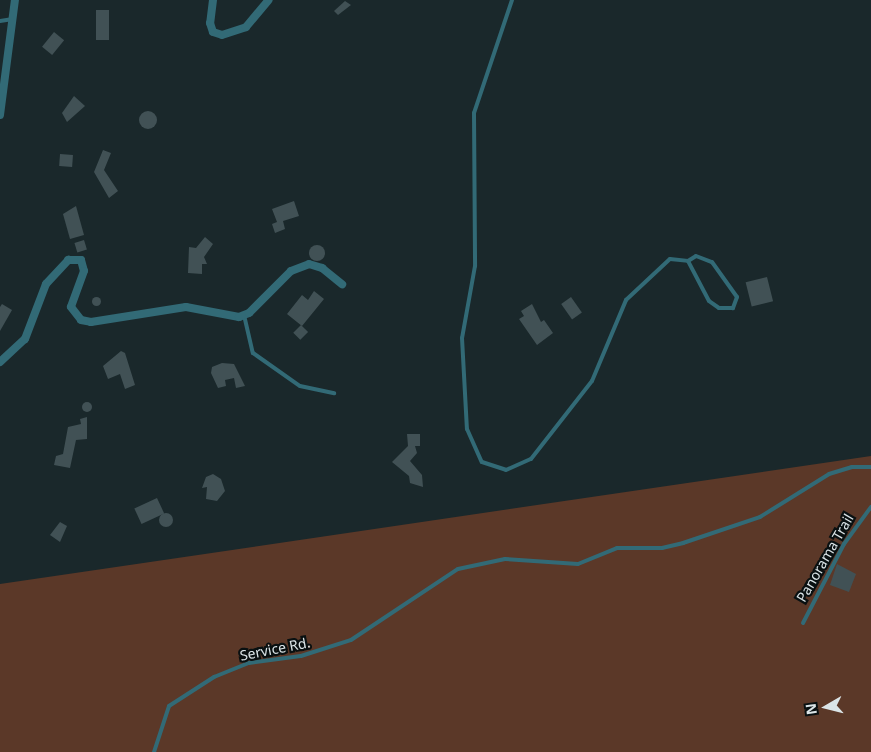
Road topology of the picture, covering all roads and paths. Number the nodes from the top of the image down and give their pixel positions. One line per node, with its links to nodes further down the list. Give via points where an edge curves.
1 (15, 0): 5 (street)
2 (213, 0): 3 (street, via 210,23 214,32 222,36 246,27)
3 (269, 0)
4 (512, 0): 8 (lane, via 474,113 475,266 462,338 467,429 482,462 506,470 531,459 592,381 626,300 670,259)
5 (15, 18): 6 (lane); 7 (street)
6 (0, 21)
7 (0, 115)
8 (688, 261): 8 (lane, via 708,301 719,308 734,308 737,297 719,269 702,257)
9 (342, 284): 10 (street, via 322,268 300,266 276,283)
10 (244, 315): 11 (street, via 186,307 103,321 81,320 71,307 84,271 81,260 75,258 53,273 25,339); 12 (lane, via 253,354 300,386)
11 (0, 362)
12 (334, 393)
13 (871, 467): 16 (lane, Service Rd., via 852,467 829,474 760,517 683,543 662,548 617,548 578,564 513,559 474,563 426,588 351,640 301,656 249,663 214,677 169,706)
14 (871, 506): 15 (lane, Panorama Trail, via 844,544)
15 (803, 623)
16 (154, 752)

